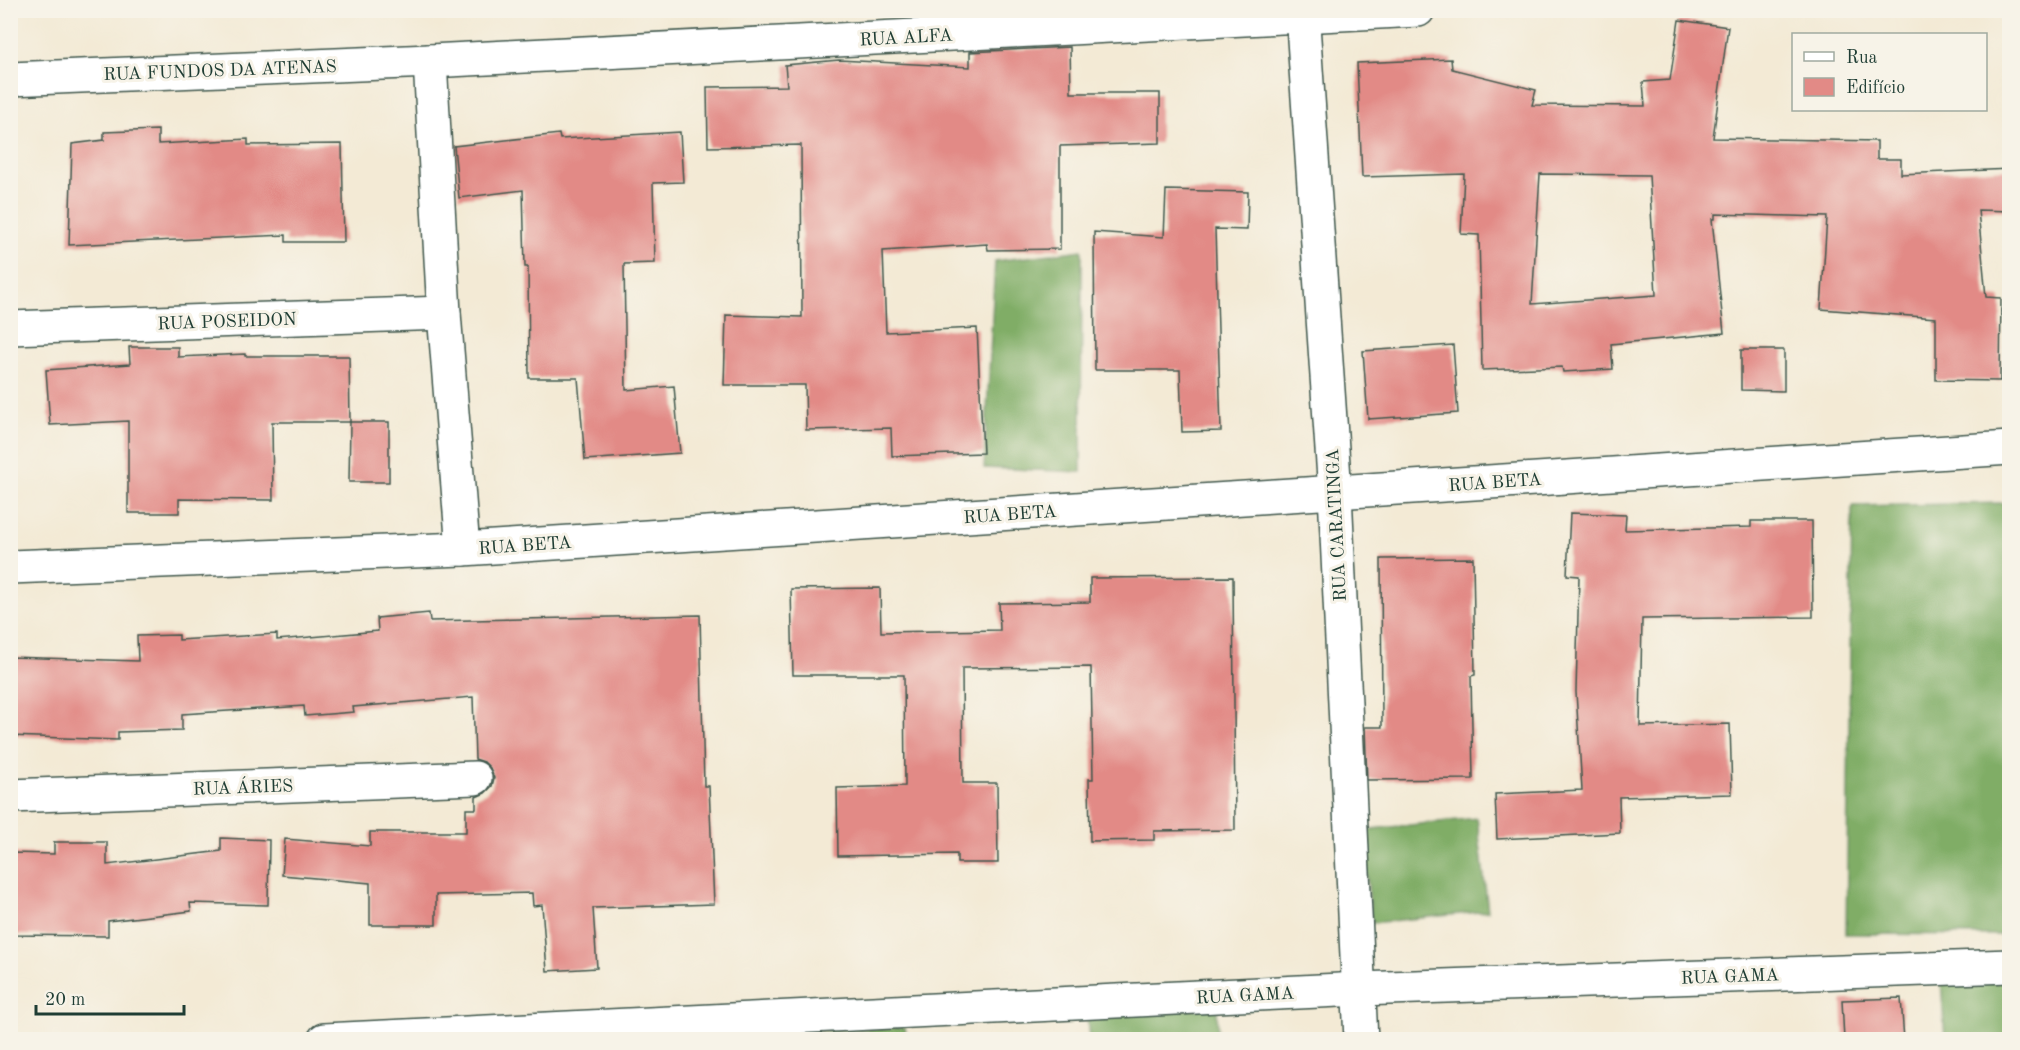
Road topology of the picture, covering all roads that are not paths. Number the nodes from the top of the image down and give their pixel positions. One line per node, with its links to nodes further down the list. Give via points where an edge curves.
1 (1418, 10): 2 (street, RUA ALFA)
2 (1302, 14): 3 (street, RUA ALFA); 8 (street, RUA CARATINGA)
3 (430, 60): 4 (street, RUA FUNDOS DA ATENAS); 5 (street)
4 (10, 79)
5 (444, 313): 6 (street, RUA POSEIDON); 9 (street)
6 (10, 328)
7 (2010, 448): 8 (street, RUA BETA)
8 (1335, 493): 9 (street, RUA BETA); 14 (street, RUA CARATINGA)
9 (464, 549): 10 (street, RUA BETA)
10 (10, 567)
11 (475, 778): 12 (street, RUA ÁRIES)
12 (10, 796)
13 (2010, 966): 14 (street, RUA GAMA)
14 (1360, 989): 15 (street, RUA GAMA); 17 (street, RUA CARATINGA)
15 (481, 1036): 16 (street, RUA GAMA)
16 (324, 1040)
17 (1361, 1040)

